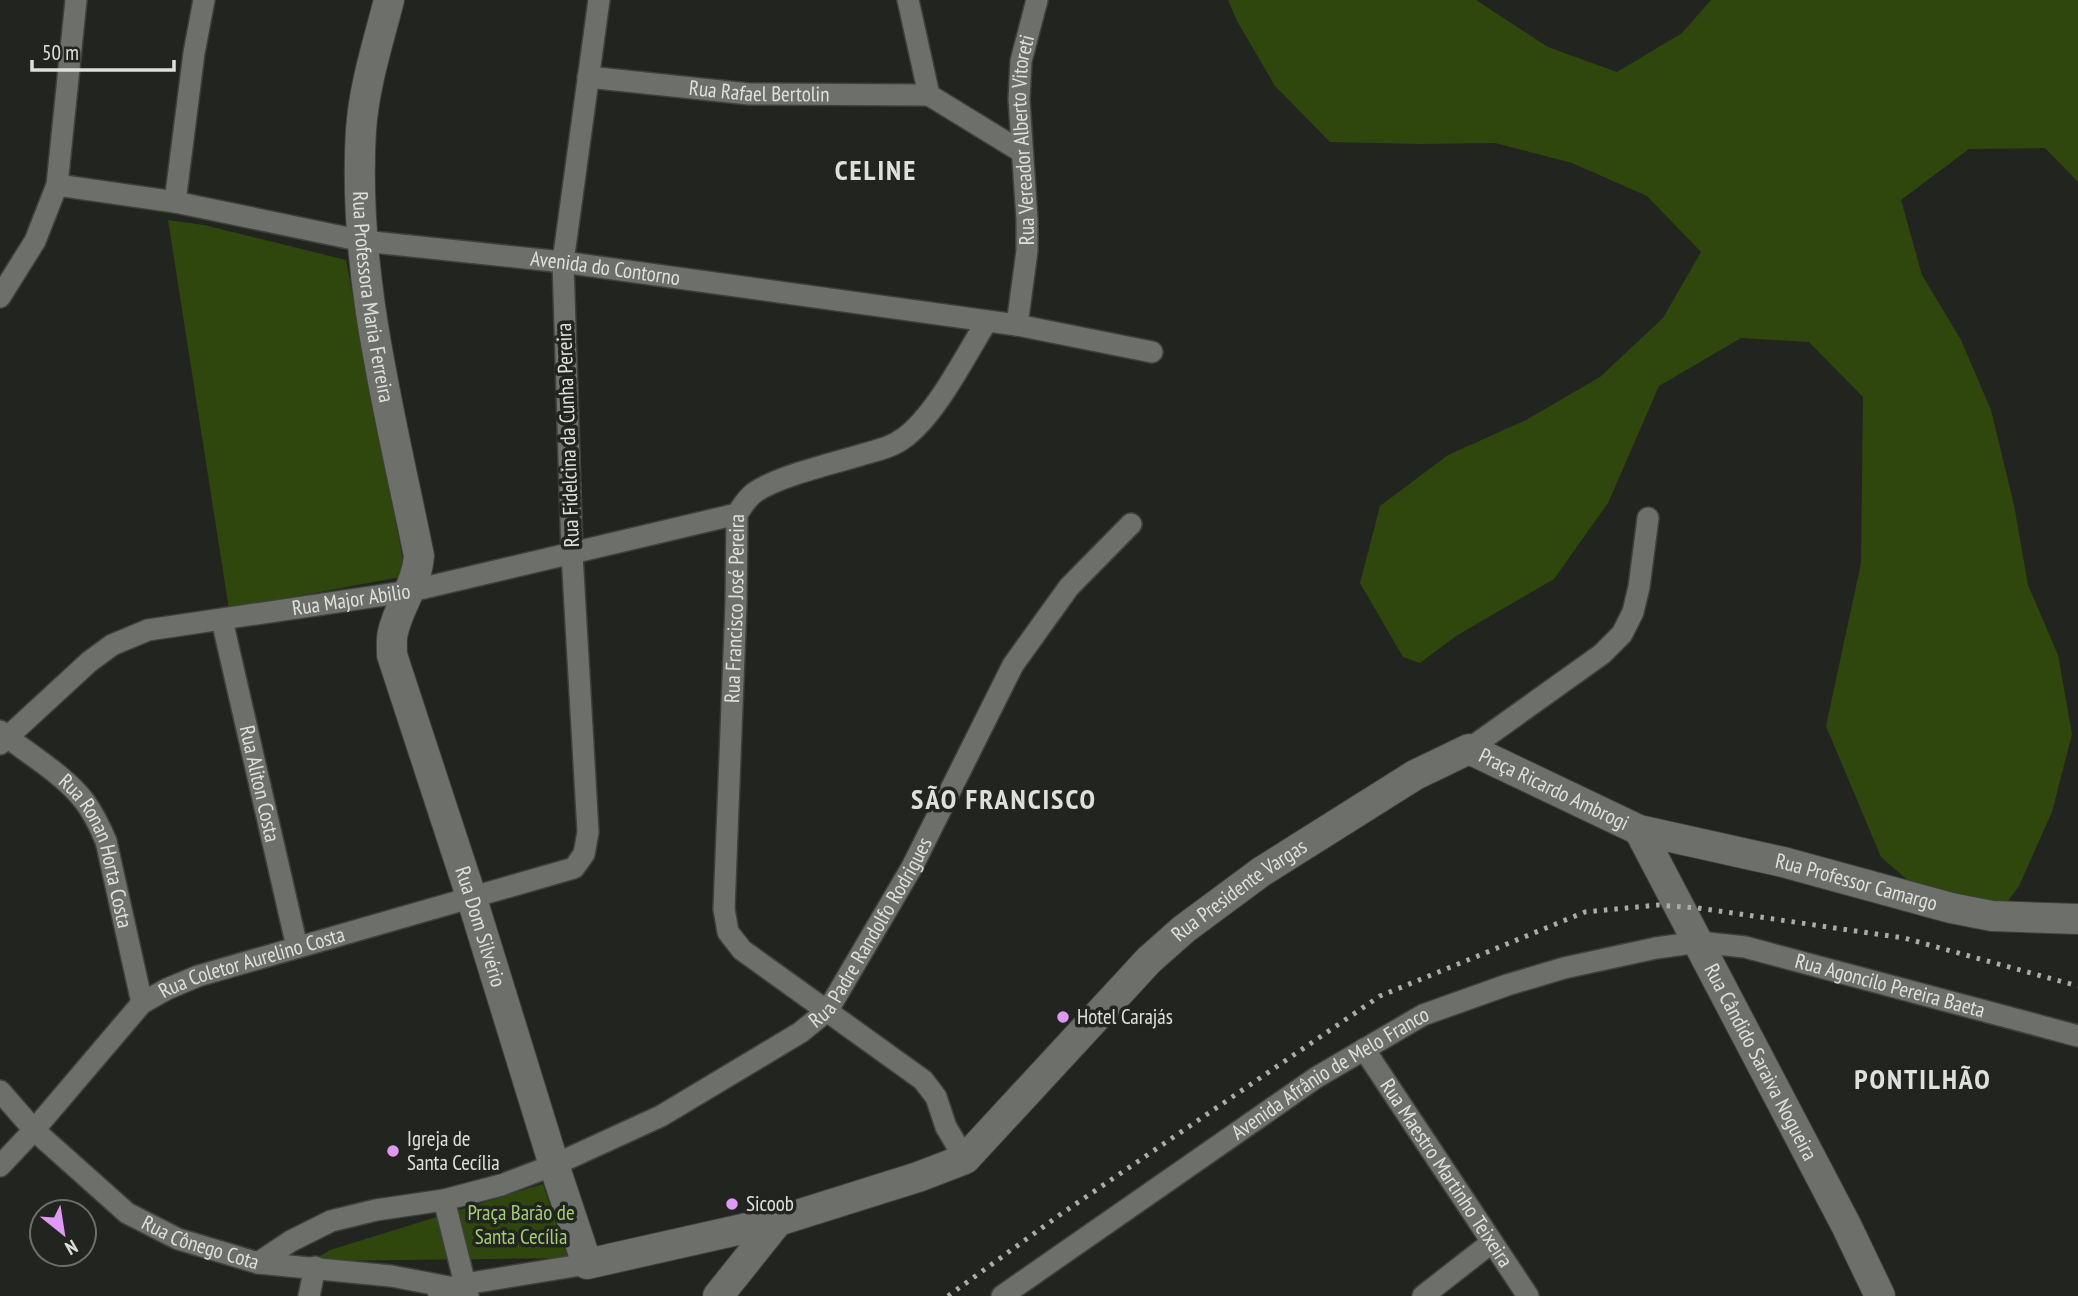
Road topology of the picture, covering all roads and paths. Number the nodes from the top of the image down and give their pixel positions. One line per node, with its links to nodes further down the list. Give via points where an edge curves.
1 (76, 0): 10 (street)
2 (204, 0): 11 (street)
3 (389, 0): 12 (street, Rua Professora Maria Ferreira, via 370,71 361,129)
4 (599, 0): 7 (street, Rua Fidelcina da Cunha Pereira)
5 (908, 0): 8 (street)
6 (1037, 0): 9 (street, Rua Vereador Alberto Vitoreti, via 1021,61)
7 (588, 77): 8 (street, Rua Rafael Bertolin, via 749,94); 13 (street, Rua Fidelcina da Cunha Pereira)
8 (929, 95): 9 (street)
9 (1022, 152): 16 (street, Rua Vereador Alberto Vitoreti, via 1027,251)
10 (57, 185): 11 (street, Avenida do Contorno); 14 (street, via 35,241)
11 (175, 202): 12 (street, Avenida do Contorno)
12 (363, 241): 13 (street, Avenida do Contorno); 22 (street, Rua Professora Maria Ferreira, via 372,323 419,556)
13 (563, 262): 15 (street, Avenida do Contorno); 21 (street, Rua Fidelcina da Cunha Pereira)
14 (0, 297)
15 (987, 321): 16 (street, Avenida do Contorno); 18 (street, Rua Francisco José Pereira, via 940,396 902,440 761,488)
16 (1017, 325): 17 (street, Avenida do Contorno)
17 (1152, 352)
18 (737, 514): 21 (street, Rua Major Abilio); 33 (street, Rua Francisco José Pereira, via 724,909 728,932 742,950)
19 (1648, 518): 25 (street, Rua Presidente Vargas, via 1636,600 1622,634 1602,654)
20 (1131, 524): 33 (street, Rua Padre Randolfo Rodrigues, via 1069,587 1013,665 912,867)
21 (572, 554): 22 (street, Rua Major Abilio); 27 (street, Rua Fidelcina da Cunha Pereira, via 588,832 584,854)
22 (411, 591): 23 (street, Rua Major Abilio); 28 (street, Rua Dom Silvério, via 398,614 391,655)
23 (222, 620): 24 (street, Rua Major Abilio, via 148,630 112,645); 31 (street, Rua Aliton Costa)
24 (3, 737): 32 (street, Rua Ronan Horta Costa, via 66,782 96,820 106,841)
25 (1469, 749): 26 (street, Praça Ricardo Ambrogi); 38 (street, Rua Presidente Vargas, via 1415,775 1261,872 1184,929 1149,960)
26 (1639, 830): 29 (street, Rua Professor Camargo, via 1783,862 1951,908 1993,916); 30 (street, Rua Cândido Saraiva Nogueira)
27 (574, 868): 28 (street, Rua Coletor Aurelino Costa)
28 (471, 897): 31 (street, Rua Coletor Aurelino Costa); 39 (street, Rua Dom Silvério)
29 (2078, 919)
30 (1699, 942): 34 (street, Rua Agoncilo Pereira Baeta, via 1768,951); 35 (street, Avenida Afrânio de Melo Franco, via 1577,965 1507,985 1423,1015); 54 (street, Rua Cândido Saraiva Nogueira)
31 (297, 947): 32 (street, Rua Coletor Aurelino Costa, via 198,976)
32 (142, 1003): 37 (street, Rua Coletor Aurelino Costa)
33 (828, 1010): 38 (street, via 923,1080); 39 (street, Rua Padre Randolfo Rodrigues, via 791,1039 661,1116)
34 (2078, 1036)
35 (1364, 1049): 43 (street, Rua Maestro Martinho Teixeira); 48 (street, Avenida Afrânio de Melo Franco, via 1317,1077)
36 (0, 1091): 37 (street, Rua Cônego Cota)
37 (34, 1130): 40 (street, Rua Coletor Aurelino Costa); 44 (street, Rua Cônego Cota, via 127,1213 178,1238)
38 (965, 1159): 42 (street, Rua Presidente Vargas)
39 (554, 1165): 41 (street); 45 (street, Rua Dom Silvério)
40 (0, 1166)
41 (444, 1200): 44 (street, via 331,1221); 47 (street)
42 (778, 1221): 45 (street, Rua Presidente Vargas); 51 (street)
43 (1491, 1243): 52 (street); 53 (street, Rua Maestro Martinho Teixeira)
44 (258, 1262): 46 (street, Rua Cônego Cota)
45 (587, 1264): 47 (street)
46 (316, 1267): 47 (street, Rua Cônego Cota); 49 (street)
47 (460, 1289): 50 (street)
48 (1013, 1293)
49 (309, 1296)
50 (421, 1296)
51 (718, 1296)
52 (1423, 1296)
53 (1528, 1296)
54 (1880, 1296)

